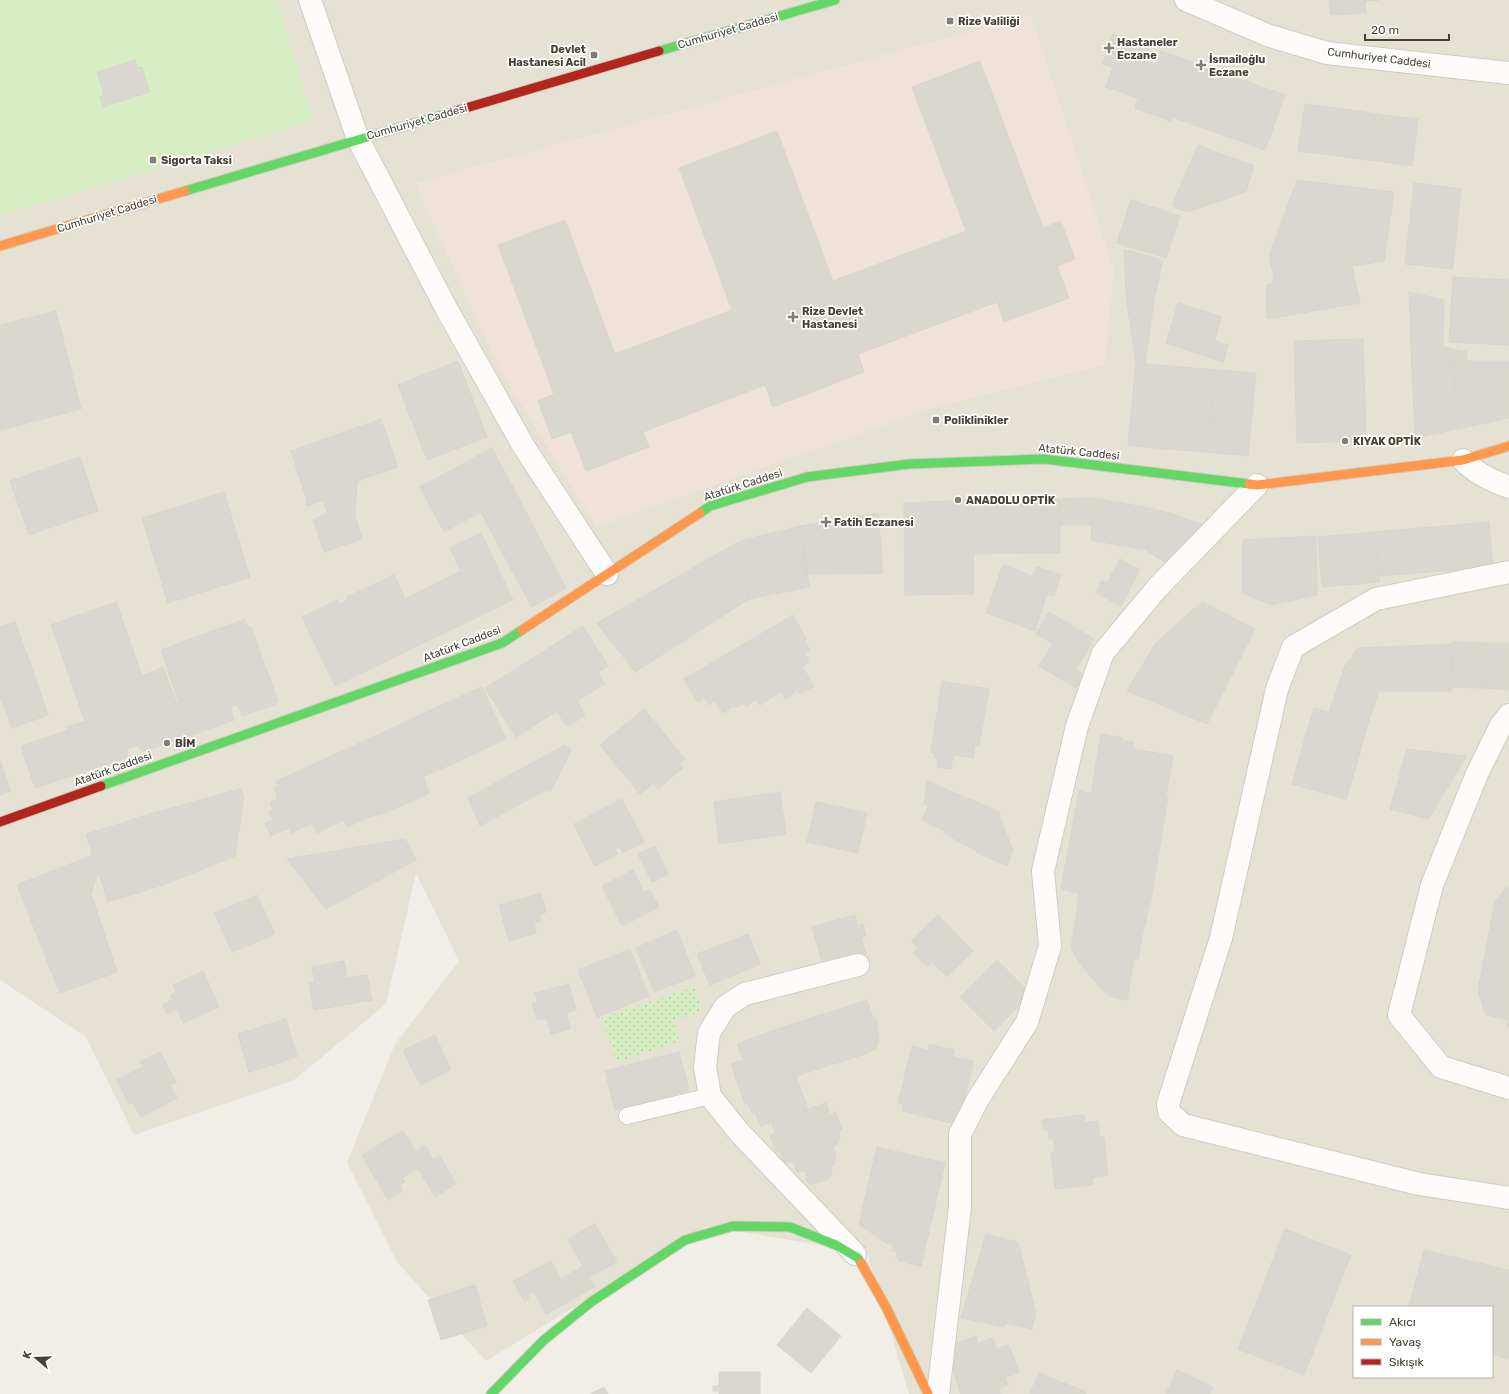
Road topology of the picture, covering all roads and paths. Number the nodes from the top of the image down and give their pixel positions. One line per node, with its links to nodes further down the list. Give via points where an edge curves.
1 (310, 0): 5 (street)
2 (835, 0): 5 (street, Cumhuriyet Caddesi)
3 (1186, 0): 4 (street, Cumhuriyet Caddesi, via 1267,35 1327,53)
4 (1509, 72)
5 (358, 139): 6 (street, Cumhuriyet Caddesi); 12 (street, via 446,308 524,447)
6 (0, 246)
7 (1509, 446): 8 (street, Atatürk Caddesi)
8 (1463, 460): 9 (street, Atatürk Caddesi); 10 (street, via 1492,481)
9 (1257, 485): 12 (street, Atatürk Caddesi, via 1044,459 909,464 807,476 710,506); 23 (street, via 1158,587 1103,653 1077,726 1043,871 1050,946 1027,1022 978,1099 960,1134 960,1207)
10 (1509, 487)
11 (1509, 572): 19 (street, via 1376,600 1293,647 1277,689 1221,938 1168,1104 1169,1112 1183,1125 1419,1184)
12 (607, 574): 14 (street, Atatürk Caddesi, via 502,644)
13 (1509, 715): 16 (street, via 1477,774 1432,885 1399,1015 1441,1067)
14 (0, 822)
15 (858, 965): 17 (street, via 745,994 725,1007 709,1033 704,1067)
16 (1509, 1088)
17 (710, 1096): 18 (lane); 20 (street, via 738,1131)
18 (626, 1116)
19 (1509, 1198)
20 (858, 1258): 21 (street, via 836,1245 790,1227 733,1226 685,1240 591,1302 544,1340); 22 (street, via 886,1307)
21 (491, 1394)
22 (928, 1394)
23 (938, 1394)

